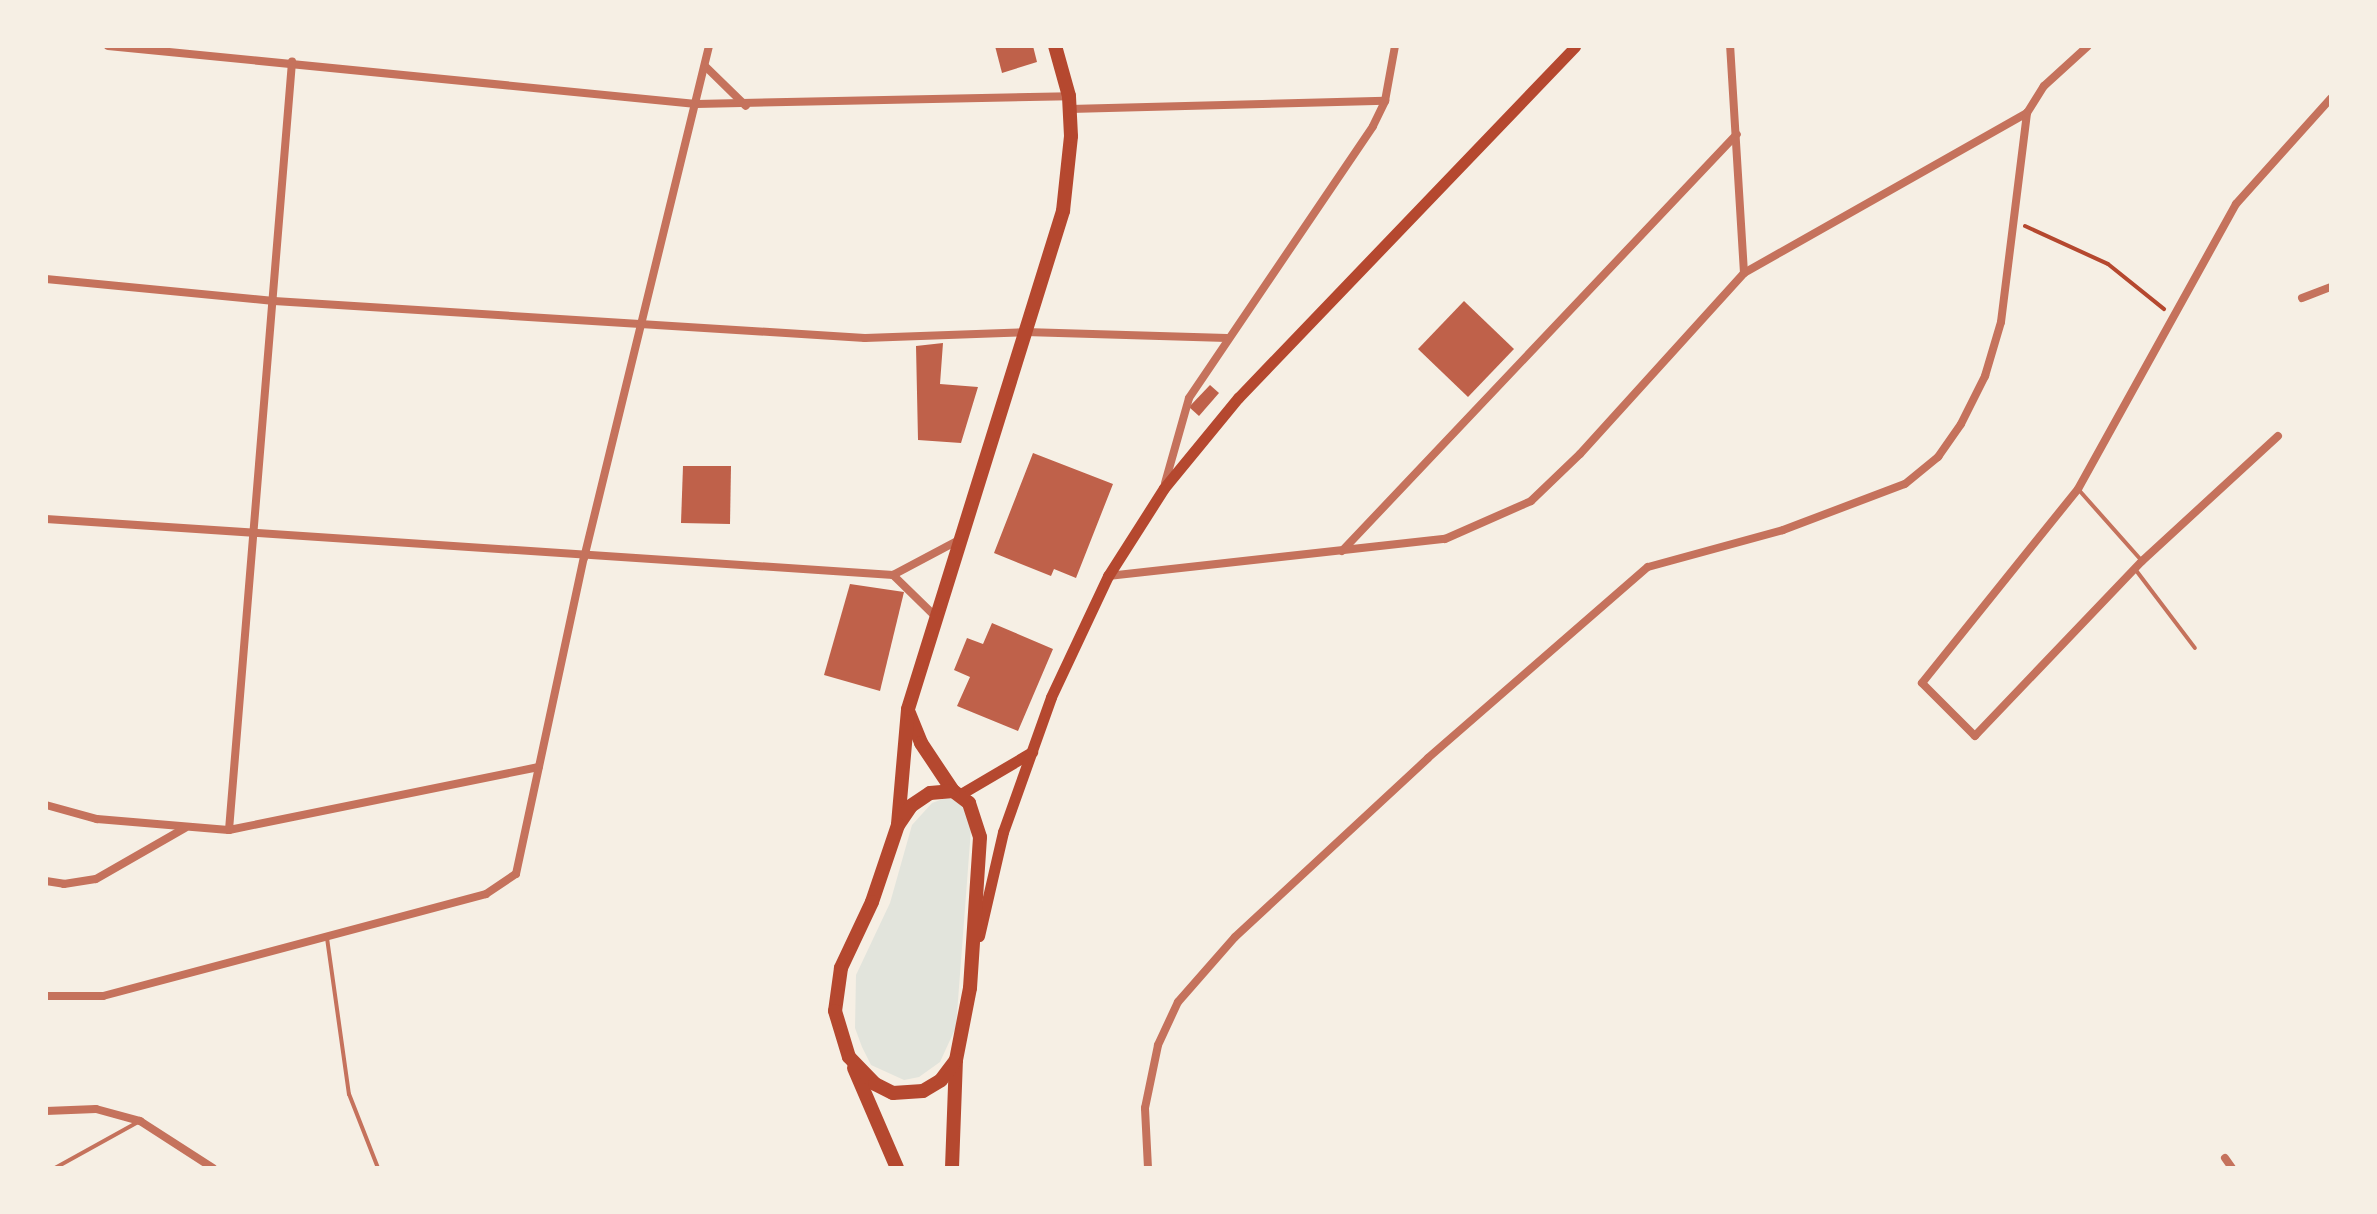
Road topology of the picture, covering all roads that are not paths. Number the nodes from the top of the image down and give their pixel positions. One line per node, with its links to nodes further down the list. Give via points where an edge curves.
1 (108, 46): 8 (street)
2 (709, 46): 9 (street)
3 (1055, 46): 12 (highway)
4 (1395, 46): 11 (street)
5 (1575, 46): 26 (main road, via 1238,398)
6 (1730, 46): 16 (street)
7 (2088, 46): 15 (street, via 2044,86)
8 (292, 62): 13 (street); 21 (street)
9 (705, 66): 13 (street); 14 (street)
10 (2331, 98): 27 (street, via 2236,204)
11 (1385, 101): 12 (street); 24 (street)
12 (1069, 103): 14 (street); 23 (highway, via 1071,158 1063,211)
13 (696, 104): 14 (street); 22 (street)
14 (746, 106)
15 (2027, 113): 17 (street); 61 (street, via 2001,322 1985,376 1938,457 1905,484 1783,530 1648,567 1428,758 1235,937 1178,1002 1158,1045 1145,1108)
16 (1737, 134): 17 (street); 31 (street)
17 (1744, 273): 31 (street, via 1531,501 1445,539)
18 (46, 279): 21 (street)
19 (2331, 287): 20 (street)
20 (2302, 298)
21 (274, 301): 22 (street); 29 (street)
22 (644, 324): 23 (street, via 865,338); 32 (street)
23 (1025, 332): 24 (street); 30 (highway)
24 (1227, 338): 26 (street, via 1189,398)
25 (2278, 436): 33 (street)
26 (1164, 488): 36 (main road)
27 (2078, 489): 33 (lane); 34 (street, via 1922,683 1975,736)
28 (46, 519): 29 (street)
29 (253, 534): 32 (street); 46 (street)
30 (957, 541): 35 (street); 37 (highway)
31 (1342, 551): 36 (street)
32 (584, 558): 35 (street); 41 (street)
33 (2142, 561): 34 (street)
34 (2135, 569): 38 (lane)
35 (893, 575): 37 (street)
36 (1108, 576): 40 (main road, via 1057,683)
37 (934, 615): 39 (highway)
38 (2195, 648)
39 (908, 709): 42 (highway, via 921,743); 44 (highway)
40 (1033, 752): 42 (main road); 49 (main road, via 1003,832)
41 (539, 767): 46 (street); 48 (street, via 519,867 507,884)
42 (956, 793): 44 (highway, via 930,793 911,806); 49 (highway, via 978,819 980,837)
43 (46, 805): 45 (street, via 97,819)
44 (898, 825): 51 (highway, via 835,988 840,1038)
45 (185, 828): 46 (street); 47 (street, via 96,879)
46 (229, 830)
47 (46, 881)
48 (327, 937): 50 (street, via 103,996); 58 (lane, via 346,1085 362,1138)
49 (972, 969): 52 (highway)
50 (46, 996)
51 (849, 1057): 52 (highway, via 875,1084 909,1095 941,1080); 59 (highway)
52 (956, 1060): 60 (highway)
53 (46, 1111): 54 (street, via 96,1109)
54 (140, 1121): 56 (lane); 57 (street)
55 (2225, 1158): 62 (street)
56 (55, 1168)
57 (213, 1168)
58 (378, 1168)
59 (897, 1168)
60 (952, 1168)
61 (1148, 1168)
62 (2232, 1168)

